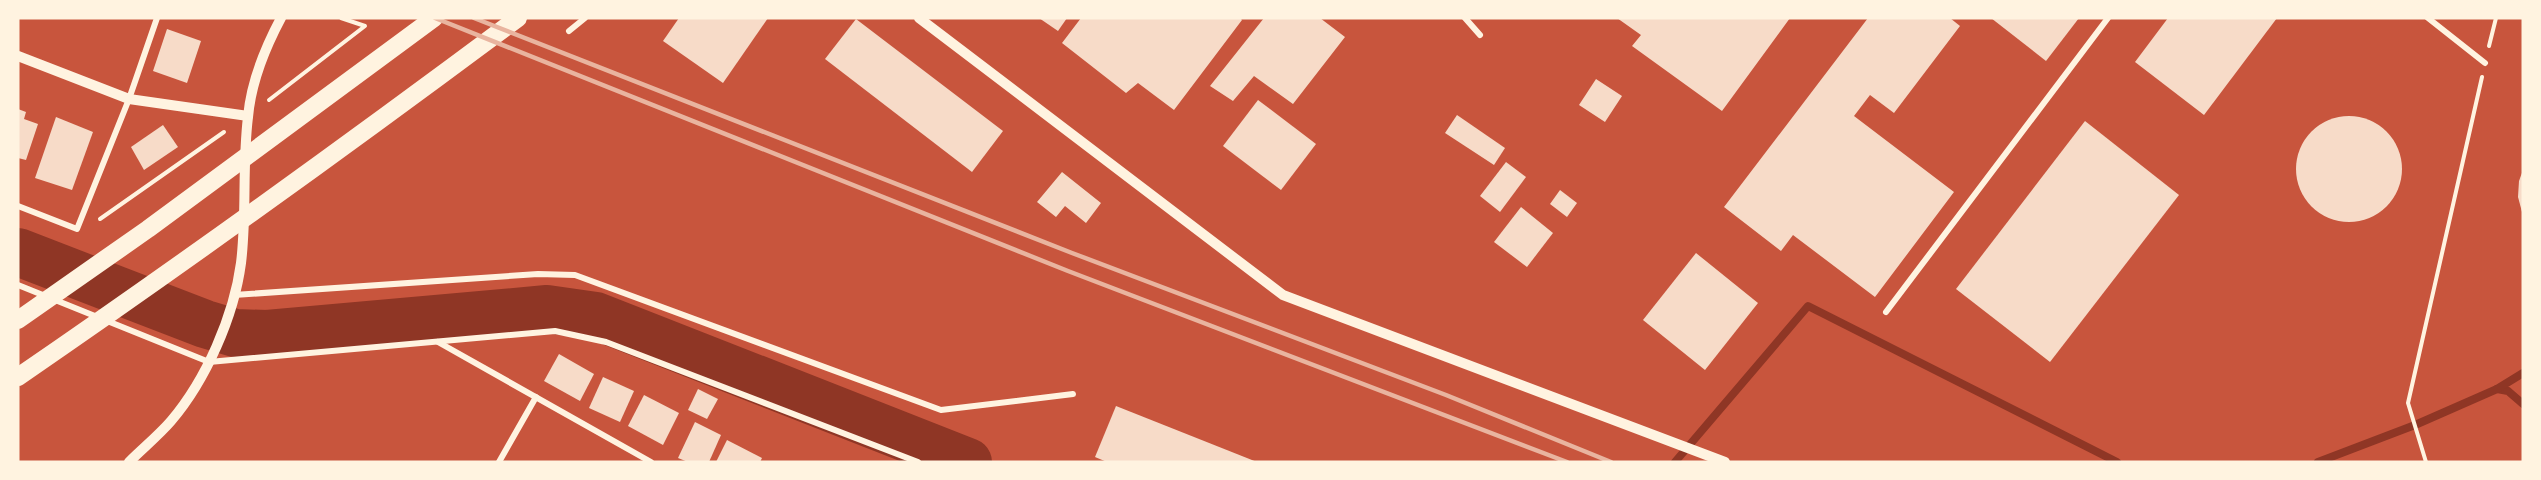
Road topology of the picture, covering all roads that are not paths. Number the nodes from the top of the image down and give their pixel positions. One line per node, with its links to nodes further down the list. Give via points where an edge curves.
1 (157, 18): 14 (street)
2 (281, 18): 15 (street, via 267,43)
3 (434, 18): 20 (highway)
4 (518, 18): 23 (highway, via 337,153)
5 (585, 18): 10 (street)
6 (919, 18): 30 (street, via 1283,295)
7 (1465, 18): 11 (street)
8 (2108, 18): 19 (street)
9 (2428, 18): 13 (street)
10 (569, 31)
11 (1480, 35)
12 (18, 56): 14 (street)
13 (2486, 63)
14 (129, 99): 15 (street); 16 (street, via 77,229)
15 (248, 116): 18 (street, via 241,263)
16 (18, 206)
17 (18, 285): 22 (street)
18 (234, 295): 22 (street); 24 (street, via 538,274 575,275 941,410)
19 (1886, 312)
20 (18, 320)
21 (436, 341): 22 (street); 25 (street); 29 (street, via 555,331 606,342)
22 (209, 362): 26 (street, via 171,421)
23 (18, 377)
24 (1073, 394)
25 (536, 397): 27 (street); 28 (street)
26 (129, 462)
27 (499, 462)
28 (651, 462)
29 (918, 462)
30 (1725, 462)

